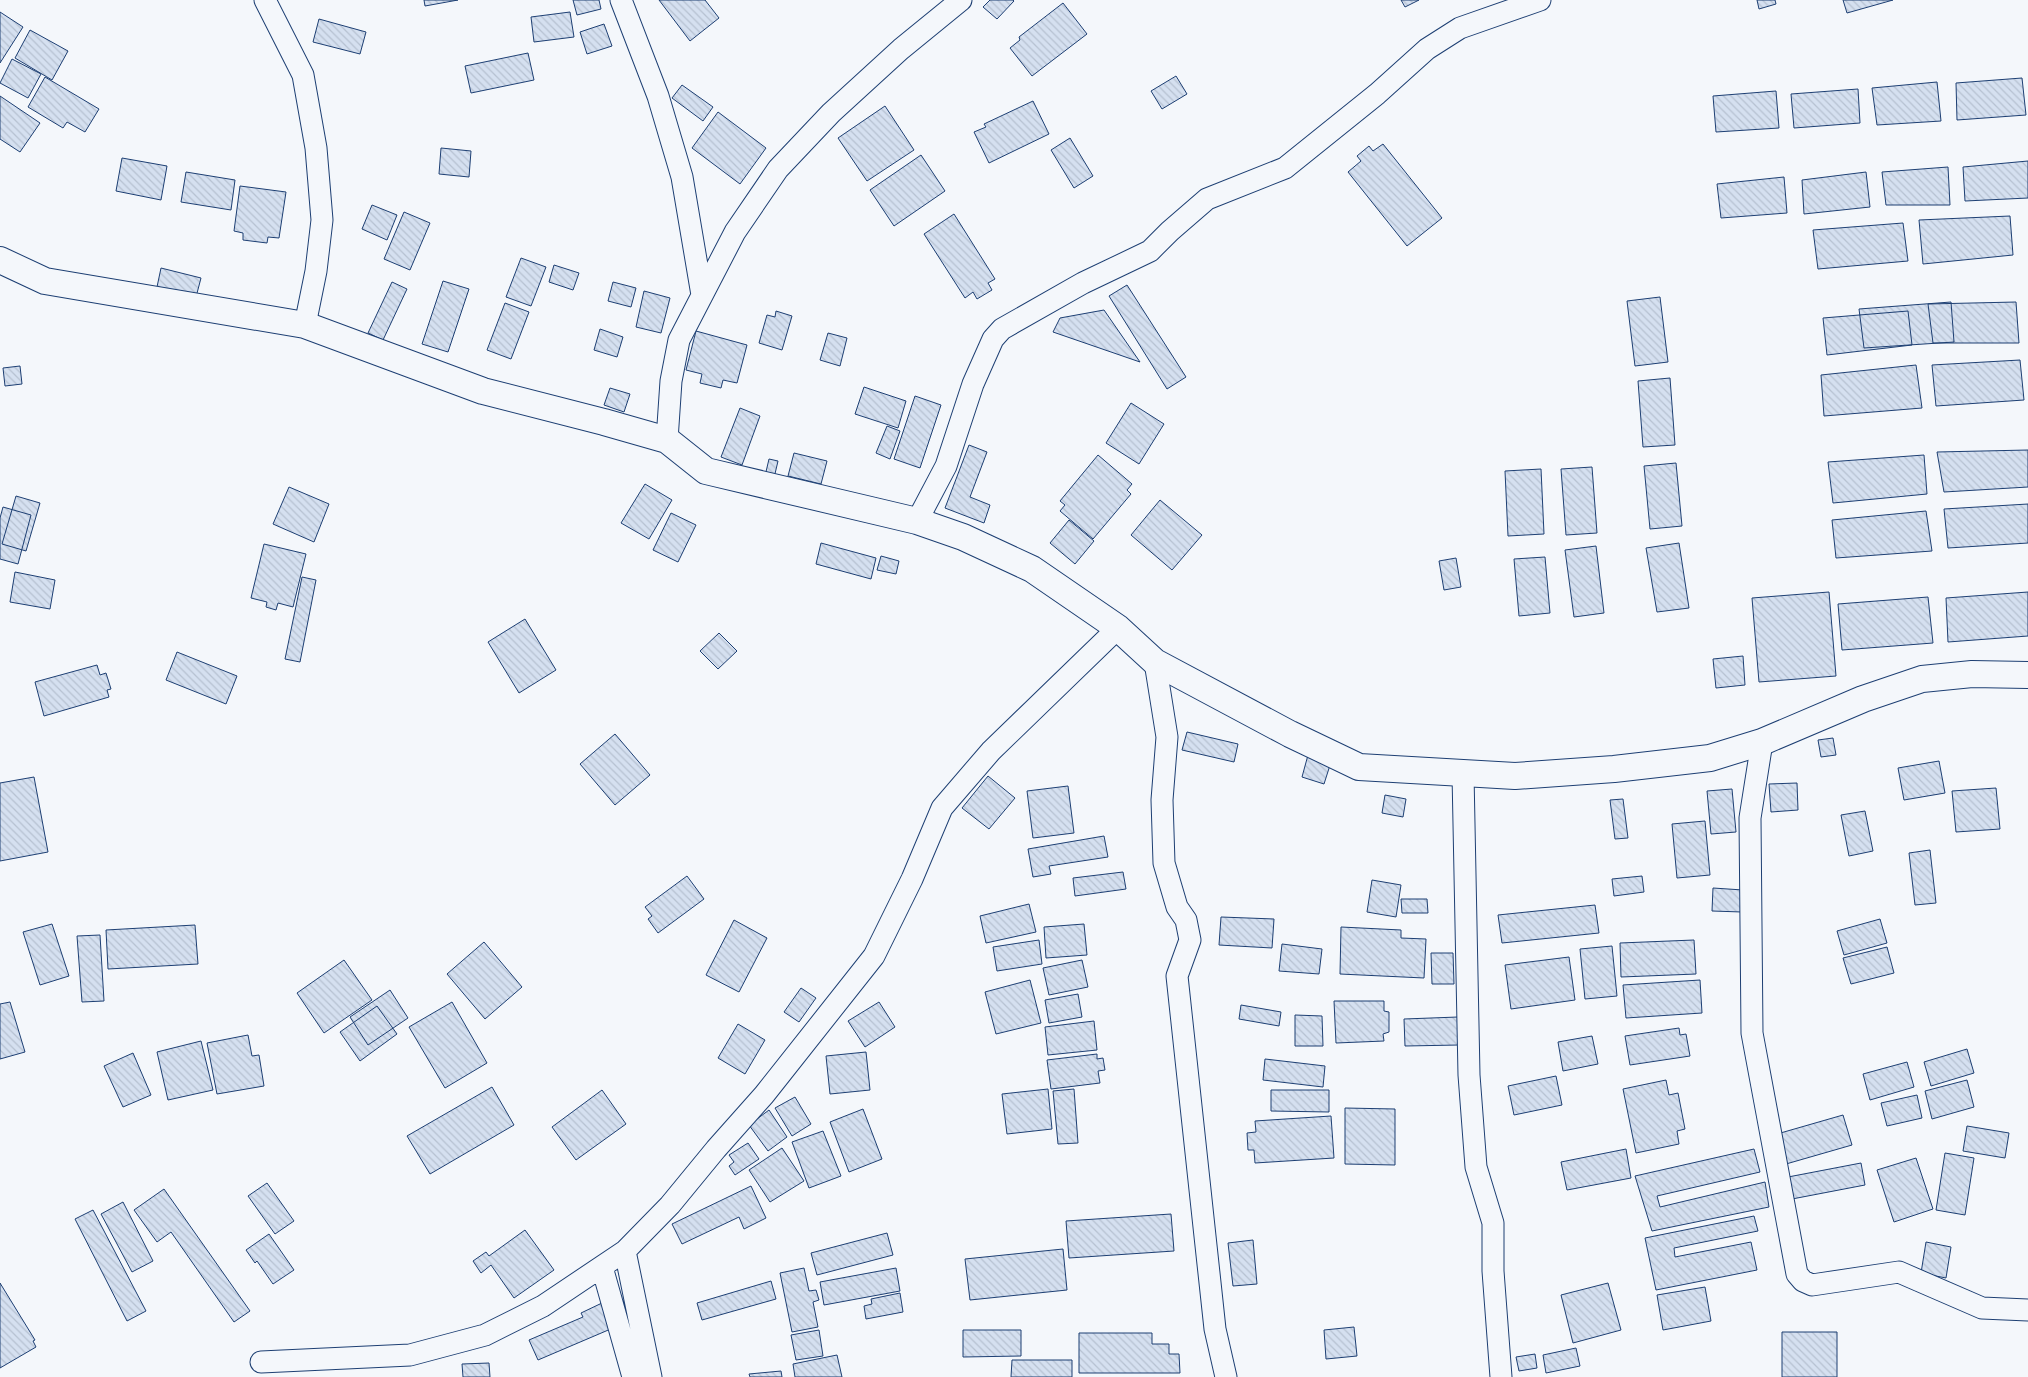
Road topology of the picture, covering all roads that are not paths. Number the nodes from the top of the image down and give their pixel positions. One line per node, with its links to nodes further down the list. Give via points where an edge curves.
1 (265, 0): 7 (street, via 303,76 316,148 322,220)
2 (621, 0): 6 (street, via 658,96 682,177)
3 (961, 0): 6 (street, via 831,113 778,169 735,232)
4 (1540, 0): 9 (street, via 1460,28 1427,49 1285,168 1207,199 1150,251 1002,329 993,339 973,384 946,466)
5 (0, 260): 7 (street, via 44,281)
6 (702, 295): 8 (street, via 679,340 671,381)
7 (305, 325): 8 (street, via 483,391)
8 (667, 440): 9 (street, via 706,471)
9 (917, 521): 10 (street, via 963,537 1032,569)
10 (1118, 628): 11 (street); 15 (street, via 992,751 942,808 912,880 874,956 764,1095 670,1206)
11 (1155, 662): 14 (street, via 1359,767); 21 (street, via 1167,737 1162,800 1164,863 1177,907 1186,920 1190,940 1178,976 1215,1329)
12 (2028, 675): 13 (street, via 1972,674 1922,679 1862,699)
13 (1762, 742): 14 (street, via 1710,758 1614,770 1515,776); 17 (street, via 1750,818 1752,1033 1796,1274 1812,1284 1899,1272 1982,1308)
14 (1463, 774): 22 (street, via 1469,1075 1476,1167 1493,1223)
15 (625, 1251): 16 (street); 20 (street)
16 (602, 1267): 18 (street, via 543,1306 485,1335 410,1356); 19 (street)
17 (2028, 1310)
18 (261, 1362)
19 (633, 1377)
20 (651, 1377)
21 (1226, 1377)
22 (1501, 1377)

